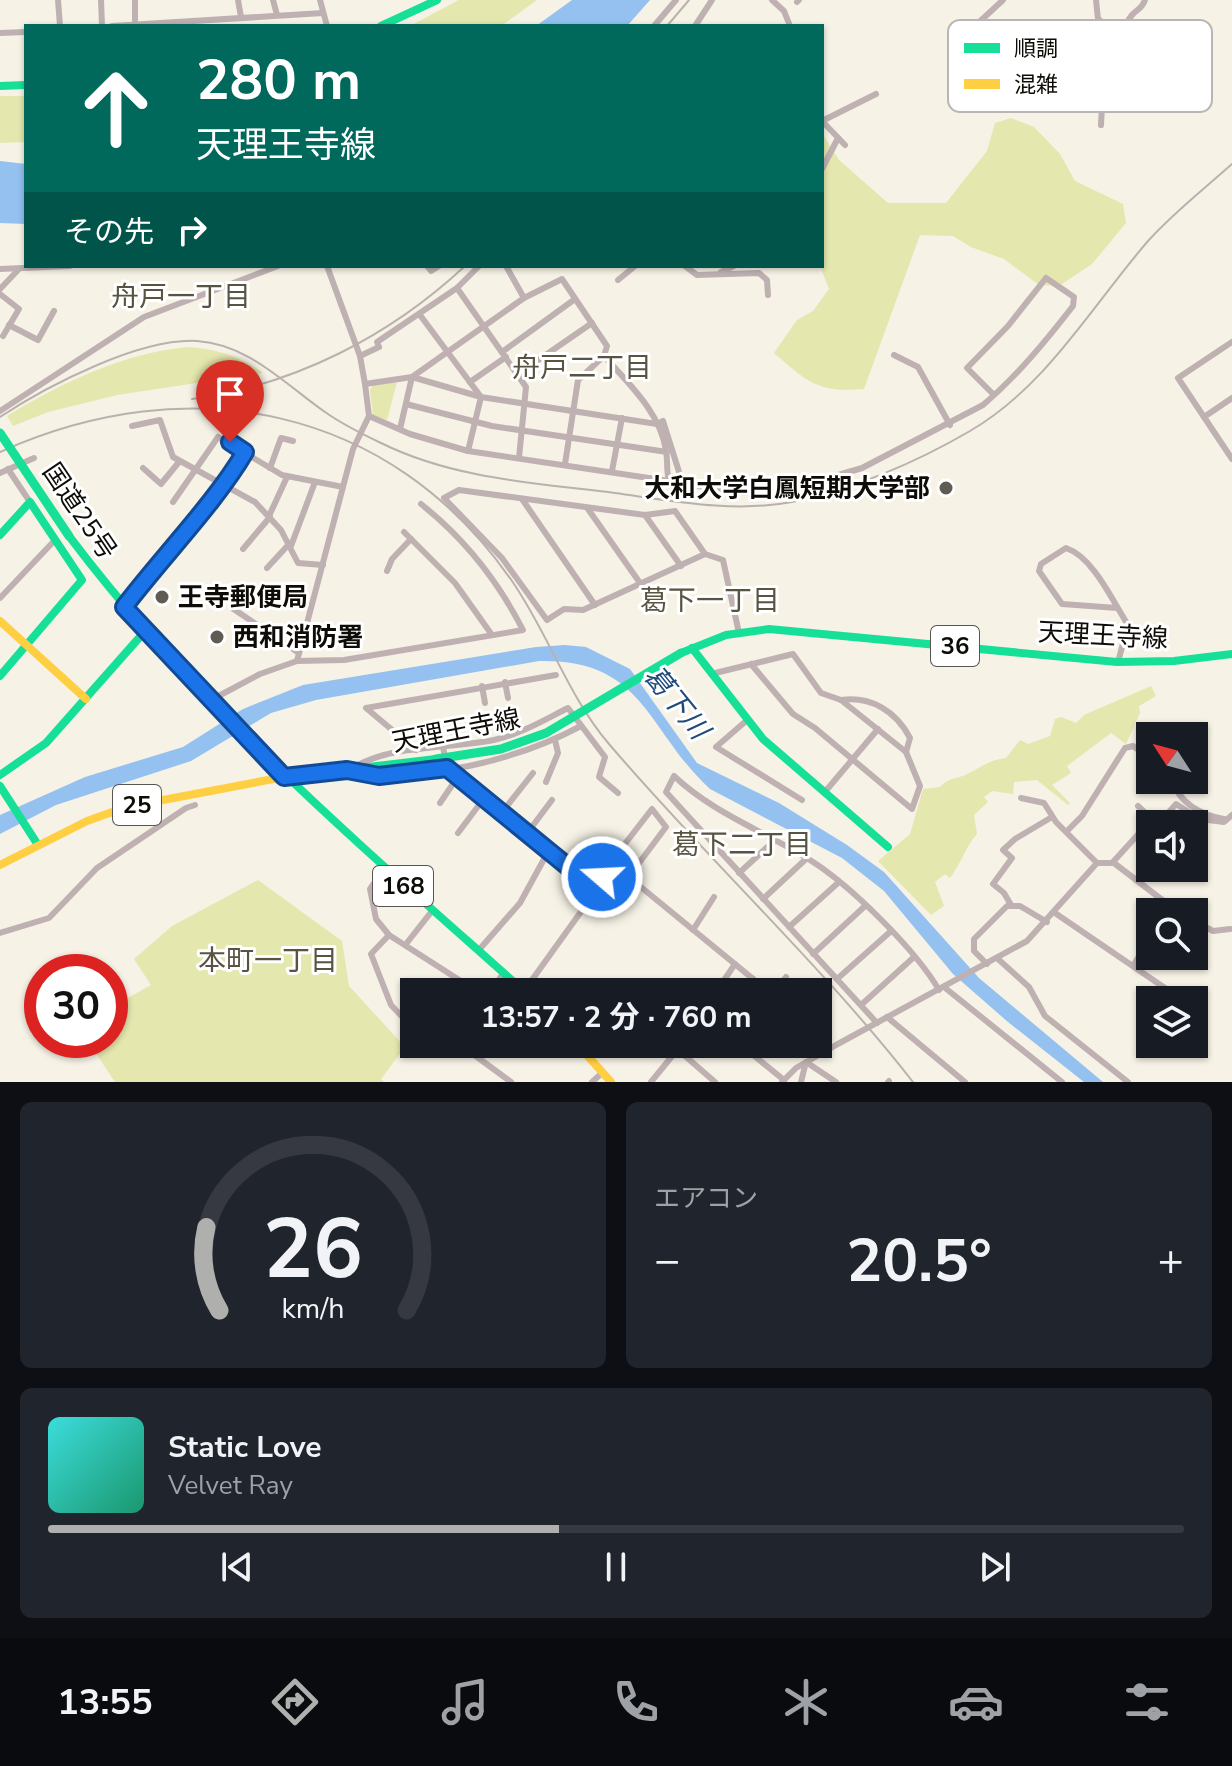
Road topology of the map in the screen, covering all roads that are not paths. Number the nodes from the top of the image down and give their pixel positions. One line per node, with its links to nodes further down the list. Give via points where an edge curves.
1 (58, 0): 20 (street)
2 (101, 0): 21 (street)
3 (135, 0): 22 (street)
4 (238, 0): 16 (street)
5 (273, 0): 15 (street)
6 (320, 0): 14 (street)
7 (437, 0): 25 (main road)
8 (676, 0): 26 (street)
9 (712, 0): 27 (street)
10 (772, 0): 28 (street)
11 (1003, 0): 17 (street)
12 (1096, 0): 18 (street)
13 (1145, 0): 19 (street)
14 (323, 13): 15 (street); 24 (street)
15 (277, 15): 16 (street)
16 (241, 17): 23 (street)
17 (981, 20)
18 (1099, 20)
19 (1130, 20)
20 (60, 24)
21 (102, 24)
22 (135, 24)
23 (148, 24)
24 (326, 24)
25 (385, 24)
26 (656, 24)
27 (696, 24)
28 (789, 24)
29 (24, 32): 30 (street)
30 (0, 33)
31 (24, 85): 32 (main road)
32 (0, 86)
33 (876, 94): 35 (street)
34 (1102, 112): 37 (street)
35 (824, 120)
36 (824, 123): 38 (street)
37 (1101, 125)
38 (838, 138): 39 (street); 40 (street)
39 (845, 145)
40 (824, 165)
41 (36, 268): 50 (street)
42 (273, 268): 80 (street, via 144,317)
43 (328, 268): 68 (street)
44 (477, 268): 53 (street)
45 (507, 268): 56 (street)
46 (633, 268): 52 (street)
47 (687, 268): 51 (street, via 692,274)
48 (730, 268): 51 (street)
49 (0, 269): 50 (street)
50 (19, 269): 54 (street)
51 (714, 275): 55 (street, via 759,273 767,280)
52 (618, 280)
53 (457, 288): 59 (street); 62 (street)
54 (0, 291): 61 (street, via 19,309)
55 (768, 295)
56 (524, 298): 57 (street, via 562,279); 62 (street)
57 (575, 299): 60 (street); 66 (street)
58 (54, 311): 61 (street, via 38,340)
59 (420, 315): 65 (street); 68 (street)
60 (592, 323): 69 (street, via 607,346); 70 (street)
61 (9, 325): 63 (street)
62 (484, 326): 65 (street); 66 (street)
63 (3, 336)
64 (1232, 342): 82 (street, via 1178,378)
65 (447, 351): 71 (street); 72 (street)
66 (504, 355): 70 (street); 72 (street)
67 (894, 355): 86 (street, via 918,367)
68 (360, 356): 73 (street)
69 (604, 356): 79 (street, via 581,375); 85 (street)
70 (518, 374): 78 (street, via 526,387)
71 (412, 377): 73 (street); 75 (street); 77 (street)
72 (470, 382): 75 (street)
73 (365, 384): 81 (street)
74 (994, 395): 74 (street, via 1073,306 1074,297 1046,278 967,368); 86 (street)
75 (481, 397): 78 (street); 84 (street)
76 (1232, 398): 82 (street)
77 (406, 404): 84 (street); 88 (street)
78 (525, 404): 79 (street); 89 (street)
79 (574, 410): 83 (street); 91 (street)
80 (0, 411)
81 (369, 416): 88 (street); 111 (street)
82 (1204, 417): 99 (street)
83 (622, 418): 85 (street); 93 (street)
84 (474, 423): 89 (street); 94 (street)
85 (657, 424): 86 (street, via 663,421 680,475 688,484 757,494 841,476); 96 (street)
86 (950, 425)
87 (132, 426): 100 (street, via 160,420)
88 (400, 429): 94 (street)
89 (522, 431): 91 (street); 98 (street)
90 (0, 433): 133 (main road, 国道25号, bridge)
91 (569, 436): 93 (street); 101 (street)
92 (293, 441): 103 (street, via 281,438)
93 (617, 443): 96 (street); 105 (street)
94 (468, 451): 98 (street)
95 (245, 452): 103 (street); 106 (street, via 218,437); 110 (street)
96 (667, 452): 105 (street, via 669,481)
97 (34, 458): 104 (street)
98 (519, 458): 101 (street)
99 (1232, 459)
100 (179, 462): 102 (street, via 161,484); 106 (street)
101 (565, 464): 105 (street)
102 (143, 468)
103 (270, 468): 108 (street)
104 (8, 469): 107 (street); 113 (street)
105 (612, 471)
106 (197, 472): 110 (street); 114 (street)
107 (0, 473)
108 (287, 477): 109 (street); 118 (street)
109 (315, 482): 111 (street); 123 (street)
110 (225, 483): 118 (street); 133 (street)
111 (343, 487): 126 (street)
112 (522, 499): 116 (street); 132 (street); 132 (street, via 459,490 444,498 502,558 547,620 564,609)
113 (30, 502): 120 (main road); 122 (main road)
114 (173, 502)
115 (421, 504): 139 (street, via 492,576 523,630)
116 (588, 509): 117 (street); 130 (street)
117 (645, 515): 125 (street, via 675,511); 127 (street)
118 (270, 516): 123 (street); 124 (street)
119 (404, 532): 121 (street)
120 (0, 535)
121 (411, 539): 129 (street); 139 (street, via 455,583)
122 (55, 540): 131 (street); 140 (main road, via 82,583)
123 (290, 545): 126 (street, via 298,563); 128 (street)
124 (243, 549)
125 (705, 554): 127 (street); 138 (street, via 723,560)
126 (323, 565): 143 (street)
127 (681, 566): 130 (street)
128 (267, 568)
129 (387, 571)
130 (640, 583): 132 (street)
131 (0, 598)
132 (595, 605)
133 (124, 607): 137 (main road, 国道25号)
134 (232, 608): 143 (street)
135 (1117, 608): 135 (street, via 1062,604 1039,571 1041,564 1066,548 1080,552); 144 (street, via 1128,625)
136 (0, 621): 140 (main road)
137 (146, 630): 152 (main road); 154 (main road, 国道25号)
138 (739, 633): 141 (main road, 天理王寺線 / 36); 144 (main road, 天理王寺線 / 36, via 807,631)
139 (492, 635): 143 (street, via 344,660)
140 (27, 645): 148 (main road); 152 (main road)
141 (692, 648): 146 (main road); 166 (main road, 天理王寺線 / 36, bridge, via 546,733 501,749)
142 (1232, 654): 144 (main road, 天理王寺線 / 36, via 1190,661)
143 (298, 657): 154 (street)
144 (1118, 662)
145 (751, 664): 146 (street); 153 (street, via 793,654 821,693); 164 (street, via 778,701)
146 (711, 674): 156 (main road)
147 (556, 675): 149 (street)
148 (0, 676)
149 (505, 682): 150 (street); 151 (street)
150 (482, 686): 155 (street); 162 (street, via 366,708)
151 (508, 698)
152 (86, 699): 167 (main road, via 46,743)
153 (841, 700): 158 (street); 163 (street, via 863,698 897,718 910,738)
154 (213, 703): 169 (main road, 国道25号)
155 (485, 703)
156 (746, 721): 174 (main road); 180 (street, via 716,747)
157 (581, 726): 159 (street); 160 (street, via 568,708 522,732); 173 (street, via 605,757 599,777)
158 (878, 729): 163 (street); 164 (street)
159 (555, 740): 165 (street, via 500,760); 171 (street, via 558,753)
160 (443, 747): 162 (street); 165 (street)
161 (1136, 748): 190 (street, via 1125,748)
162 (416, 750): 166 (street, via 374,756)
163 (906, 752): 164 (street, via 920,786 912,809)
164 (852, 760): 174 (street)
165 (447, 768): 166 (street, via 379,776); 170 (street)
166 (347, 770): 169 (main road, 天理王寺線 / 36)
167 (2, 771)
168 (533, 773): 185 (street)
169 (284, 777): 178 (main road, 25); 202 (main road, 168)
170 (457, 778): 176 (street); 181 (street)
171 (546, 782)
172 (0, 786): 195 (main road)
173 (618, 793)
174 (824, 793): 196 (main road)
175 (1179, 794): 187 (street, via 1212,816)
176 (485, 797): 185 (street); 192 (street)
177 (1021, 798): 186 (street, via 1040,801)
178 (168, 799): 188 (street); 195 (main road, 25, via 98,816)
179 (552, 800): 191 (street)
180 (802, 800)
181 (440, 803)
182 (195, 805): 188 (street)
183 (1138, 806): 184 (street)
184 (1142, 810)
185 (503, 811): 191 (street)
186 (1052, 817): 190 (street); 210 (street, via 1003,850 1012,858 993,884)
187 (1231, 817): 189 (street)
188 (170, 819): 220 (street, via 97,868 49,918)
189 (1208, 820)
190 (1067, 831): 200 (street)
191 (528, 832): 197 (street)
192 (458, 833)
193 (1136, 837): 199 (street)
194 (775, 840): 198 (street); 203 (street); 203 (street, via 707,803 674,776 666,792)
195 (38, 845): 201 (main road, 25)
196 (888, 847)
197 (549, 850): 204 (street, via 578,874); 223 (street, via 520,903)
198 (807, 858): 206 (street); 209 (street)
199 (1113, 862): 200 (street); 208 (street)
200 (1097, 863): 213 (street)
201 (0, 865)
202 (384, 869): 212 (main road, 168); 221 (street, via 370,889 376,919)
203 (739, 873): 209 (street)
204 (602, 877): 205 (street); 205 (street, via 652,809 666,827); 235 (street)
205 (627, 879): 218 (street)
206 (839, 882): 211 (street); 215 (street)
207 (714, 897): 218 (street)
208 (1156, 898)
209 (763, 899): 215 (street)
210 (1011, 905): 214 (street); 229 (street, via 974,939 974,951)
211 (865, 906): 219 (street); 224 (street)
212 (432, 911): 222 (street); 223 (main road, 168)
213 (1055, 913): 214 (street); 230 (street)
214 (1047, 922): 226 (street)
215 (789, 927): 224 (street)
216 (1208, 928): 217 (street)
217 (1231, 928)
218 (693, 930): 228 (street)
219 (890, 932): 225 (street); 238 (street)
220 (0, 933)
221 (389, 935): 222 (street); 242 (street, via 371,954 391,1005)
222 (406, 944): 232 (street)
223 (478, 951): 231 (main road, 168)
224 (813, 954): 238 (street)
225 (914, 957): 240 (street); 241 (street)
226 (998, 959): 229 (street); 264 (street, via 1029,987 1045,1016)
227 (1136, 961): 230 (street)
228 (735, 964): 236 (street); 237 (street)
229 (987, 964): 240 (street)
230 (1133, 966): 239 (street)
231 (504, 972): 233 (street); 234 (main road, 168)
232 (457, 978)
233 (500, 978)
234 (510, 978)
235 (534, 978)
236 (726, 978)
237 (752, 978)
238 (837, 979): 241 (street)
239 (1162, 986)
240 (942, 988): 243 (street); 263 (street)
241 (861, 1005): 244 (street)
242 (400, 1014)
243 (887, 1017): 244 (street); 262 (street)
244 (877, 1023): 245 (street)
245 (832, 1047)
246 (478, 1058): 255 (street)
247 (589, 1058): 253 (main road)
248 (670, 1058): 258 (street)
249 (690, 1058): 259 (street)
250 (756, 1058): 254 (street)
251 (813, 1058): 252 (street)
252 (806, 1062): 254 (street); 260 (street); 261 (street)
253 (602, 1073): 256 (street); 257 (main road)
254 (783, 1081)
255 (511, 1082)
256 (592, 1082)
257 (611, 1082)
258 (651, 1082)
259 (715, 1082)
260 (801, 1082)
261 (836, 1082)
262 (965, 1082)
263 (1062, 1082)
264 (1128, 1082)

